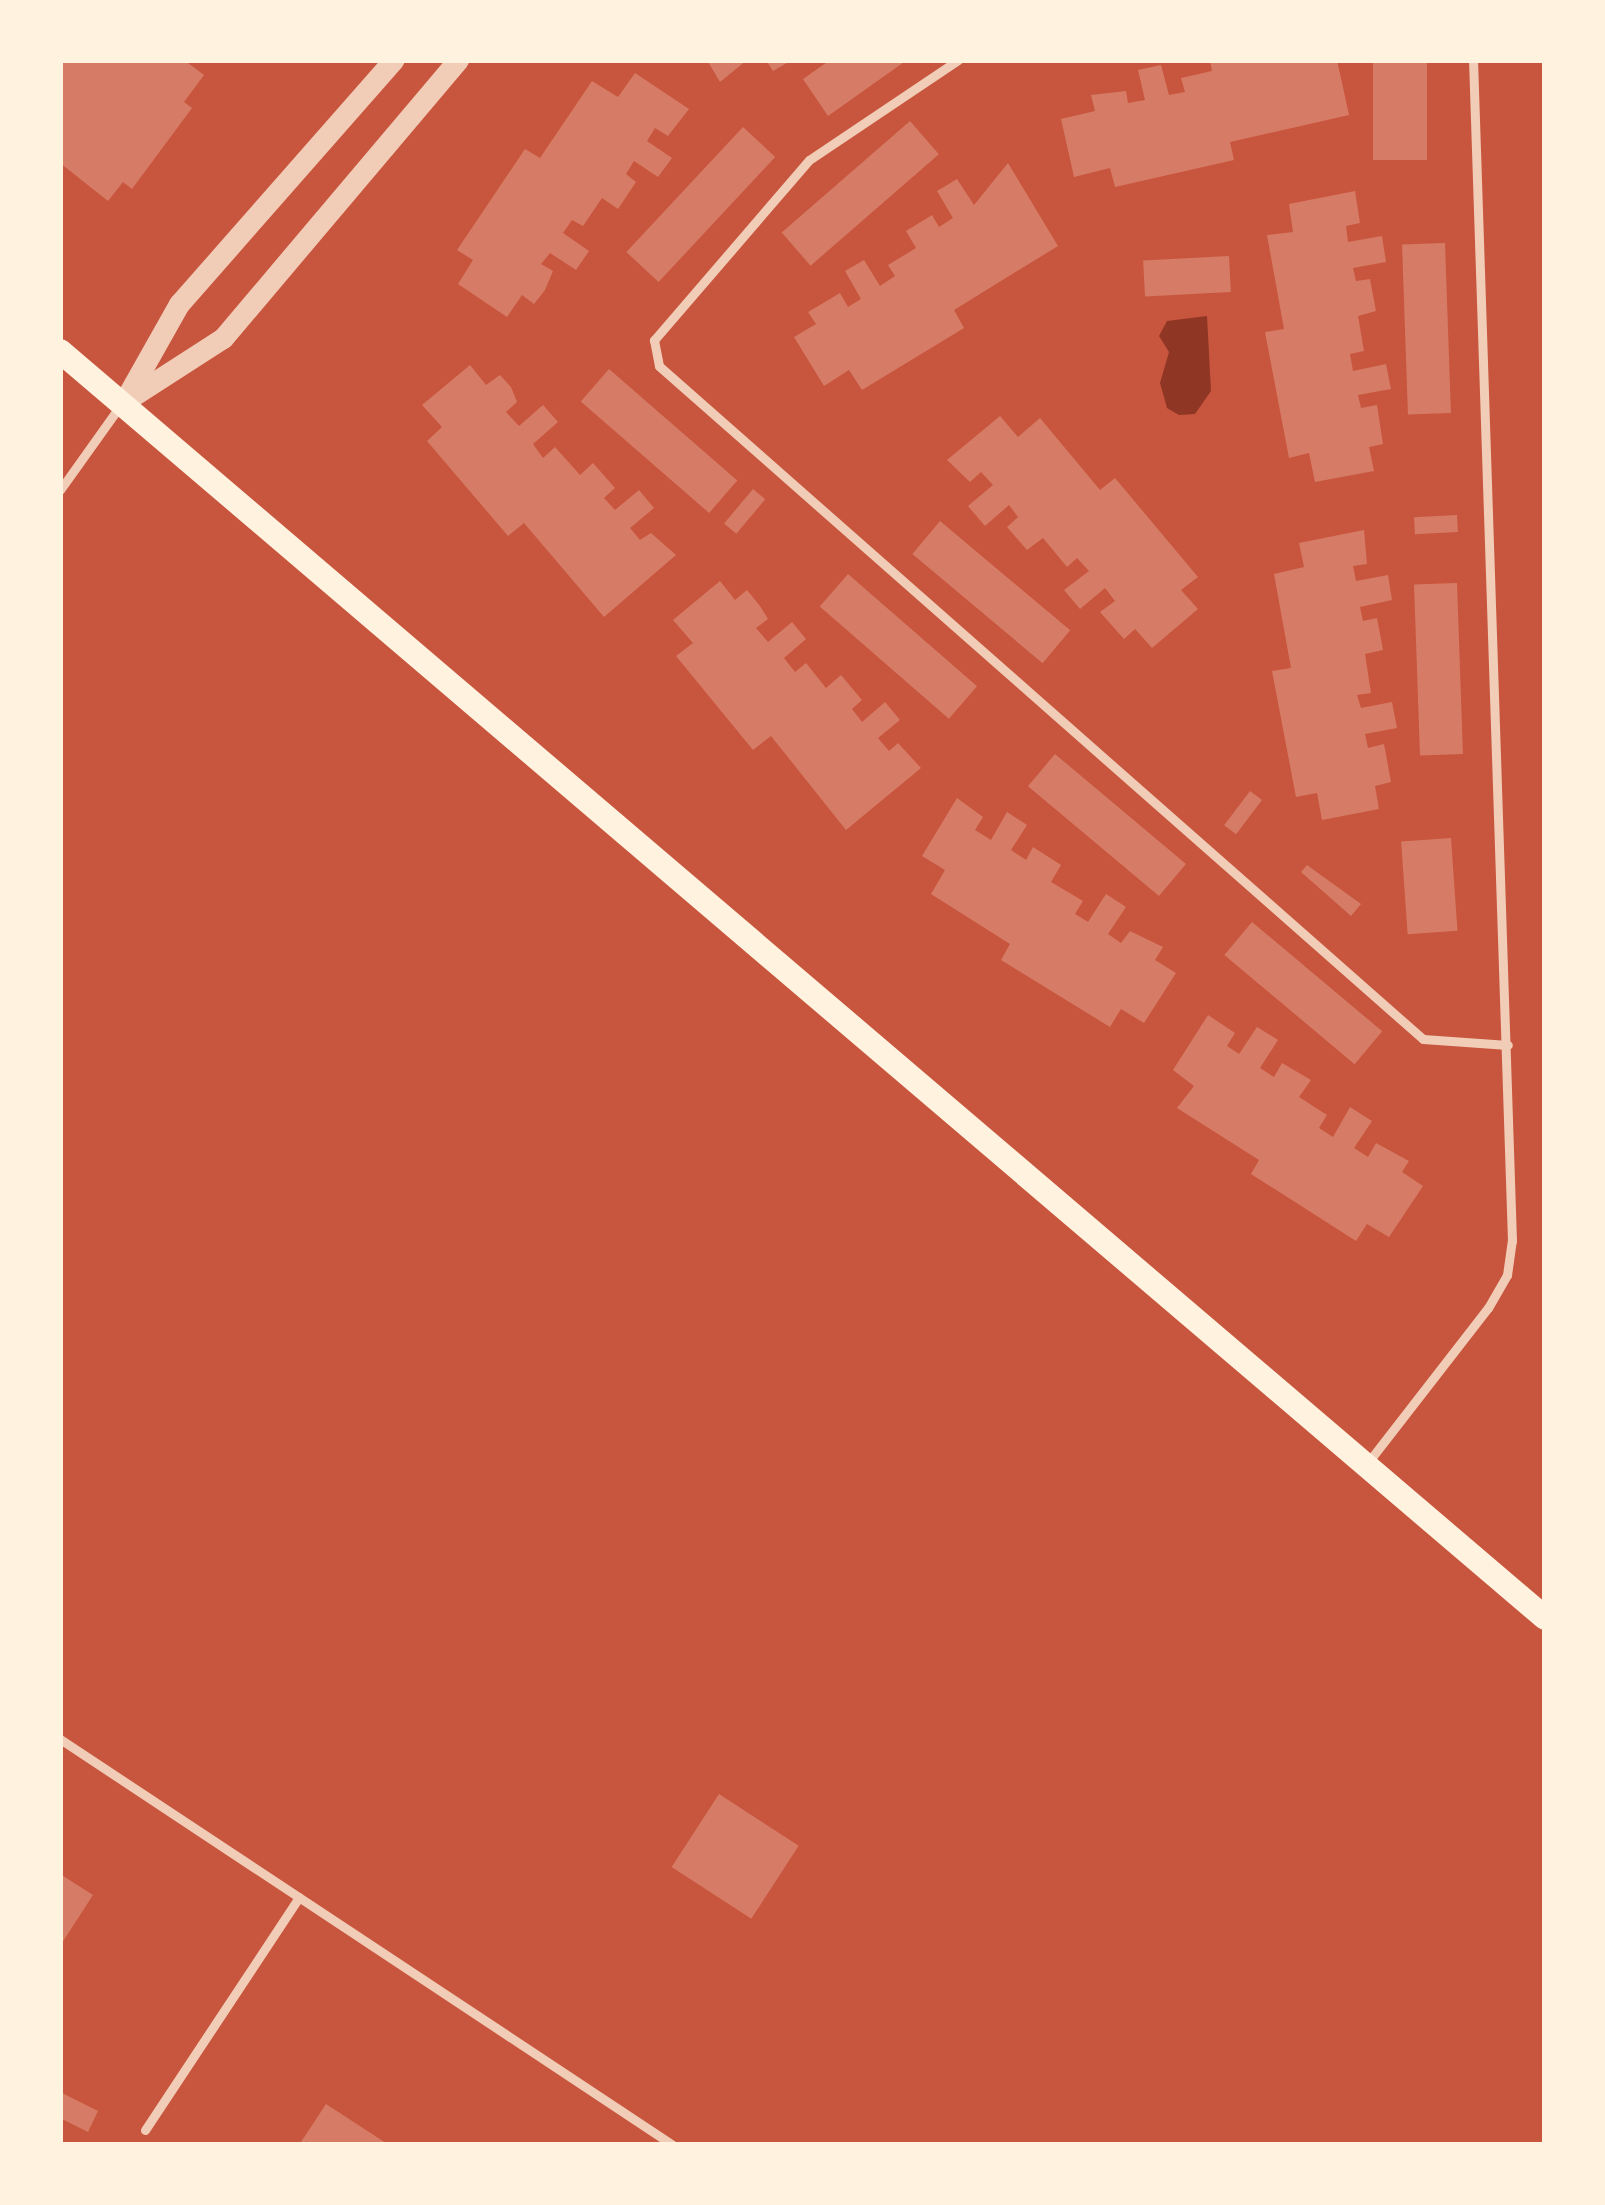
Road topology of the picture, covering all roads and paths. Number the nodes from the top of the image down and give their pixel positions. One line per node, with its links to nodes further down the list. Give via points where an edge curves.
1 (393, 60): 6 (street, via 178,304)
2 (458, 60): 6 (street, via 223,338)
3 (958, 60): 8 (lane, via 809,160 654,340 659,366 1423,1039)
4 (1473, 60): 8 (lane)
5 (60, 351): 6 (main road)
6 (122, 404): 7 (lane); 9 (main road)
7 (60, 490)
8 (1508, 1045): 9 (lane, via 1508,1275)
9 (1363, 1469): 10 (main road)
10 (1545, 1618)
11 (60, 1738): 12 (lane)
12 (299, 1897): 13 (lane); 14 (lane)
13 (145, 2130)
14 (674, 2145)

